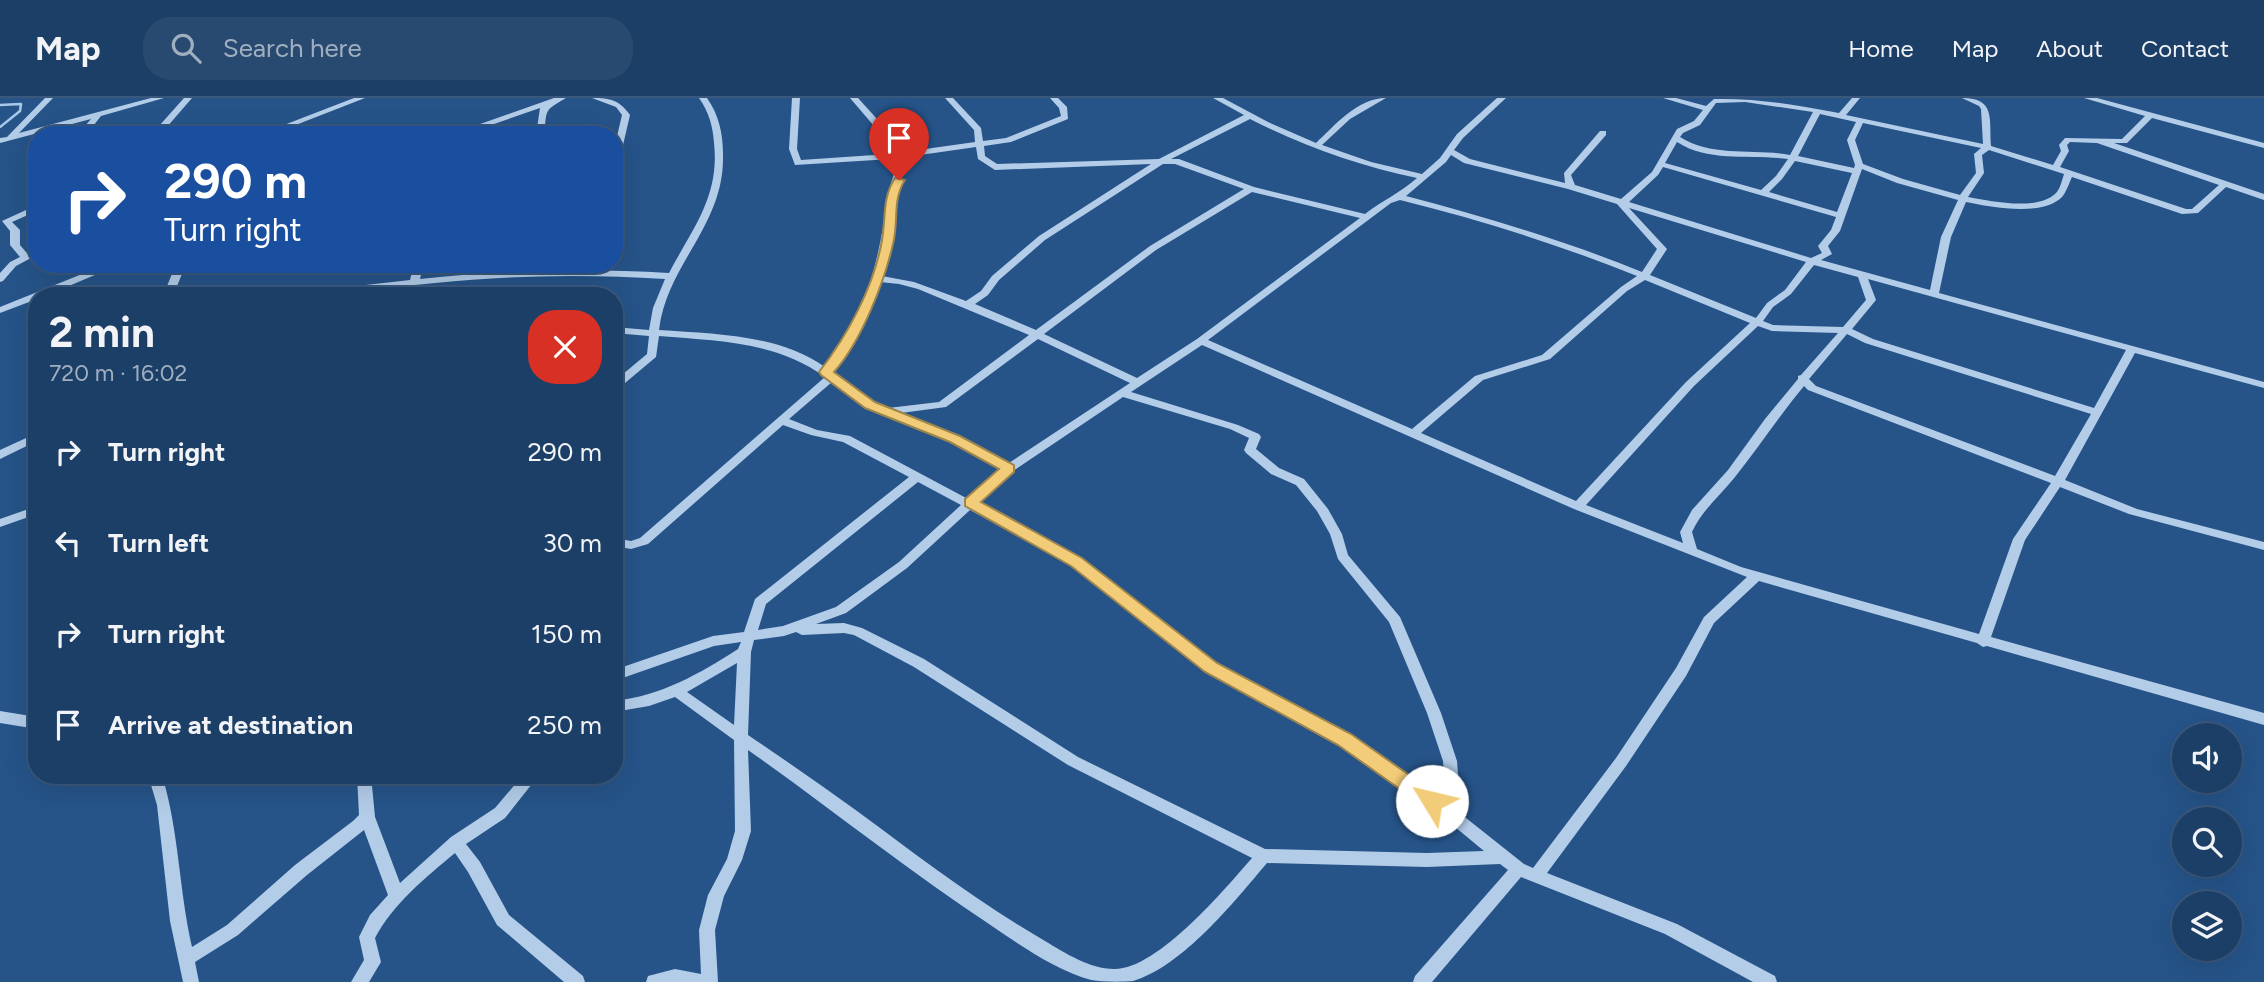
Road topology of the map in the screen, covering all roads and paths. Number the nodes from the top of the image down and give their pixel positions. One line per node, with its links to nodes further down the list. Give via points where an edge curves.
1 (49, 98): 37 (street)
2 (160, 98): 23 (street)
3 (188, 98): 29 (street)
4 (361, 98): 30 (street)
5 (596, 98): 33 (street, via 619,105 626,115)
6 (702, 98): 69 (street, via 717,124 719,188 711,210)
7 (796, 98): 44 (street, via 793,149 798,163)
8 (854, 98): 44 (street, via 884,132)
9 (949, 98): 39 (street, via 978,130)
10 (1054, 98): 39 (street, via 1065,117 1008,140)
11 (1217, 98): 24 (street)
12 (1382, 98): 40 (street, via 1347,117)
13 (1502, 98): 43 (street)
14 (1667, 98): 20 (street)
15 (1856, 98): 22 (street)
16 (1966, 98): 42 (street, via 1985,109)
17 (2088, 98): 25 (street)
18 (1721, 99): 20 (street); 21 (street)
19 (558, 100): 31 (street); 32 (street, via 543,109)
20 (1707, 108): 36 (street, via 1697,123)
21 (1818, 110): 22 (street); 45 (street)
22 (1842, 115): 26 (street)
23 (98, 116): 27 (street); 28 (street)
24 (1249, 116): 40 (street); 46 (street)
25 (2150, 116): 38 (street, via 2124,141); 41 (street)
26 (1861, 119): 42 (street); 48 (street, via 1851,140)
27 (59, 126)
28 (89, 126)
29 (163, 126)
30 (286, 126)
31 (480, 126)
32 (541, 126)
33 (623, 128)
34 (1603, 133): 53 (street, via 1567,175)
35 (28, 134): 37 (street)
36 (1676, 138): 45 (street, via 1686,145 1730,154); 47 (street)
37 (4, 140)
38 (2099, 141): 49 (street, via 2068,140); 52 (street)
39 (979, 144): 44 (street); 46 (street, via 981,157 1002,168)
40 (1318, 145): 51 (street, via 1387,170)
41 (2264, 146)
42 (1987, 148): 49 (street); 58 (street, via 1978,154 1980,173)
43 (1446, 155): 51 (street); 53 (street)
44 (894, 156): 72 (street, via 899,180 892,192 890,234)
45 (1793, 158): 48 (street); 55 (street, via 1773,187)
46 (1163, 160): 54 (street); 79 (street, via 1042,238)
47 (1661, 164): 55 (street); 59 (street)
48 (1857, 168): 58 (street); 61 (street)
49 (2055, 168): 50 (street)
50 (2069, 173): 52 (street, via 2185,212 2195,211); 58 (street, via 2058,196 2049,201 2023,205)
51 (1421, 176): 56 (street)
52 (2225, 184): 57 (street)
53 (1571, 187): 59 (street)
54 (1251, 189): 62 (street); 84 (street, via 1153,248)
55 (1761, 194): 61 (street)
56 (1400, 197): 62 (street); 70 (street, via 1537,236)
57 (2264, 197)
58 (1965, 199): 76 (street, via 1946,237)
59 (1621, 204): 63 (street); 70 (street, via 1662,249)
60 (28, 212): 71 (street, via 6,221 15,230 17,250 26,258 13,264)
61 (1838, 215): 63 (street, via 1835,230 1823,246 1827,254)
62 (1367, 217): 85 (street)
63 (1812, 261): 68 (street); 80 (street)
64 (623, 272): 69 (street)
65 (91, 273): 74 (street)
66 (416, 273): 73 (street)
67 (504, 273): 73 (street)
68 (1863, 275): 76 (street); 82 (street, via 1871,300)
69 (671, 276): 83 (street, via 659,303)
70 (1644, 276): 80 (street); 96 (street, via 1546,357 1479,378)
71 (0, 279)
72 (877, 279): 79 (street, via 908,283); 87 (street)
73 (414, 281): 75 (street)
74 (51, 287)
75 (366, 287)
76 (1934, 294): 86 (street)
77 (28, 295): 78 (street)
78 (1, 305)
79 (967, 305): 84 (street)
80 (1759, 320): 82 (street, via 1778,330); 103 (street, via 1690,383)
81 (623, 330): 83 (street)
82 (1846, 330): 88 (street); 94 (street)
83 (656, 332): 87 (street, via 736,339 775,348 804,357); 89 (street, via 652,355)
84 (1038, 333): 90 (street); 93 (street, via 942,405)
85 (1201, 341): 90 (street); 96 (street)
86 (2132, 349): 91 (street); 94 (street)
87 (829, 375): 93 (street); 95 (street)
88 (1802, 378): 101 (street, via 1812,388); 108 (street, via 1737,467 1700,506 1685,538)
89 (623, 379)
90 (1138, 383): 92 (street)
91 (2264, 385)
92 (1121, 393): 99 (street); 125 (street, via 1255,437 1250,450 1275,471 1300,482 1322,509 1342,556 1395,620 1407,644 1450,761)
93 (885, 412): 99 (street, via 955,439)
94 (2097, 412): 101 (street)
95 (783, 421): 100 (street, via 846,439); 106 (street, via 644,541)
96 (1414, 433): 103 (street)
97 (28, 441): 98 (street)
98 (0, 455)
99 (1009, 468): 102 (street)
100 (918, 476): 102 (street); 111 (street, via 760,602)
101 (2057, 481): 107 (street, via 2086,496 2172,525); 112 (street, via 2019,539)
102 (970, 503): 110 (street, via 903,565 841,610); 125 (street, via 1076,562 1211,668 1345,739)
103 (1578, 506): 108 (street)
104 (28, 513): 105 (street)
105 (0, 523)
106 (623, 544)
107 (2264, 546)
108 (1691, 551): 109 (street)
109 (1756, 576): 112 (street); 130 (street, via 1709,620 1621,762)
110 (784, 631): 111 (street); 127 (street, via 828,627 857,631 919,663 1073,761)
111 (748, 636): 113 (street); 114 (street, via 713,641)
112 (1983, 642): 118 (street)
113 (744, 652): 115 (street); 120 (street)
114 (623, 673)
115 (676, 691): 116 (street, via 653,701); 120 (street)
116 (623, 706)
117 (0, 717): 119 (street)
118 (2264, 719)
119 (28, 722)
120 (741, 738): 127 (street, via 893,850 1022,935 1067,962 1111,977 1130,974 1165,953 1220,909); 137 (street, via 743,831 706,930)
121 (158, 784): 132 (street)
122 (365, 784): 124 (street)
123 (524, 784): 126 (street, via 500,813)
124 (368, 817): 131 (street); 132 (street, via 348,839 303,869 228,934)
125 (1454, 817): 128 (street)
126 (456, 842): 131 (street); 135 (street, via 503,920)
127 (1263, 856): 128 (street)
128 (1504, 857): 129 (street)
129 (1518, 869): 130 (street); 138 (street)
130 (1535, 877): 139 (street, via 1671,929)
131 (397, 897): 134 (street, via 370,929 367,943 373,962)
132 (186, 958): 133 (street)
133 (191, 982)
134 (359, 982)
135 (578, 982)
136 (654, 982): 137 (street, via 675,977)
137 (707, 982)
138 (1421, 982)
139 (1769, 982)

